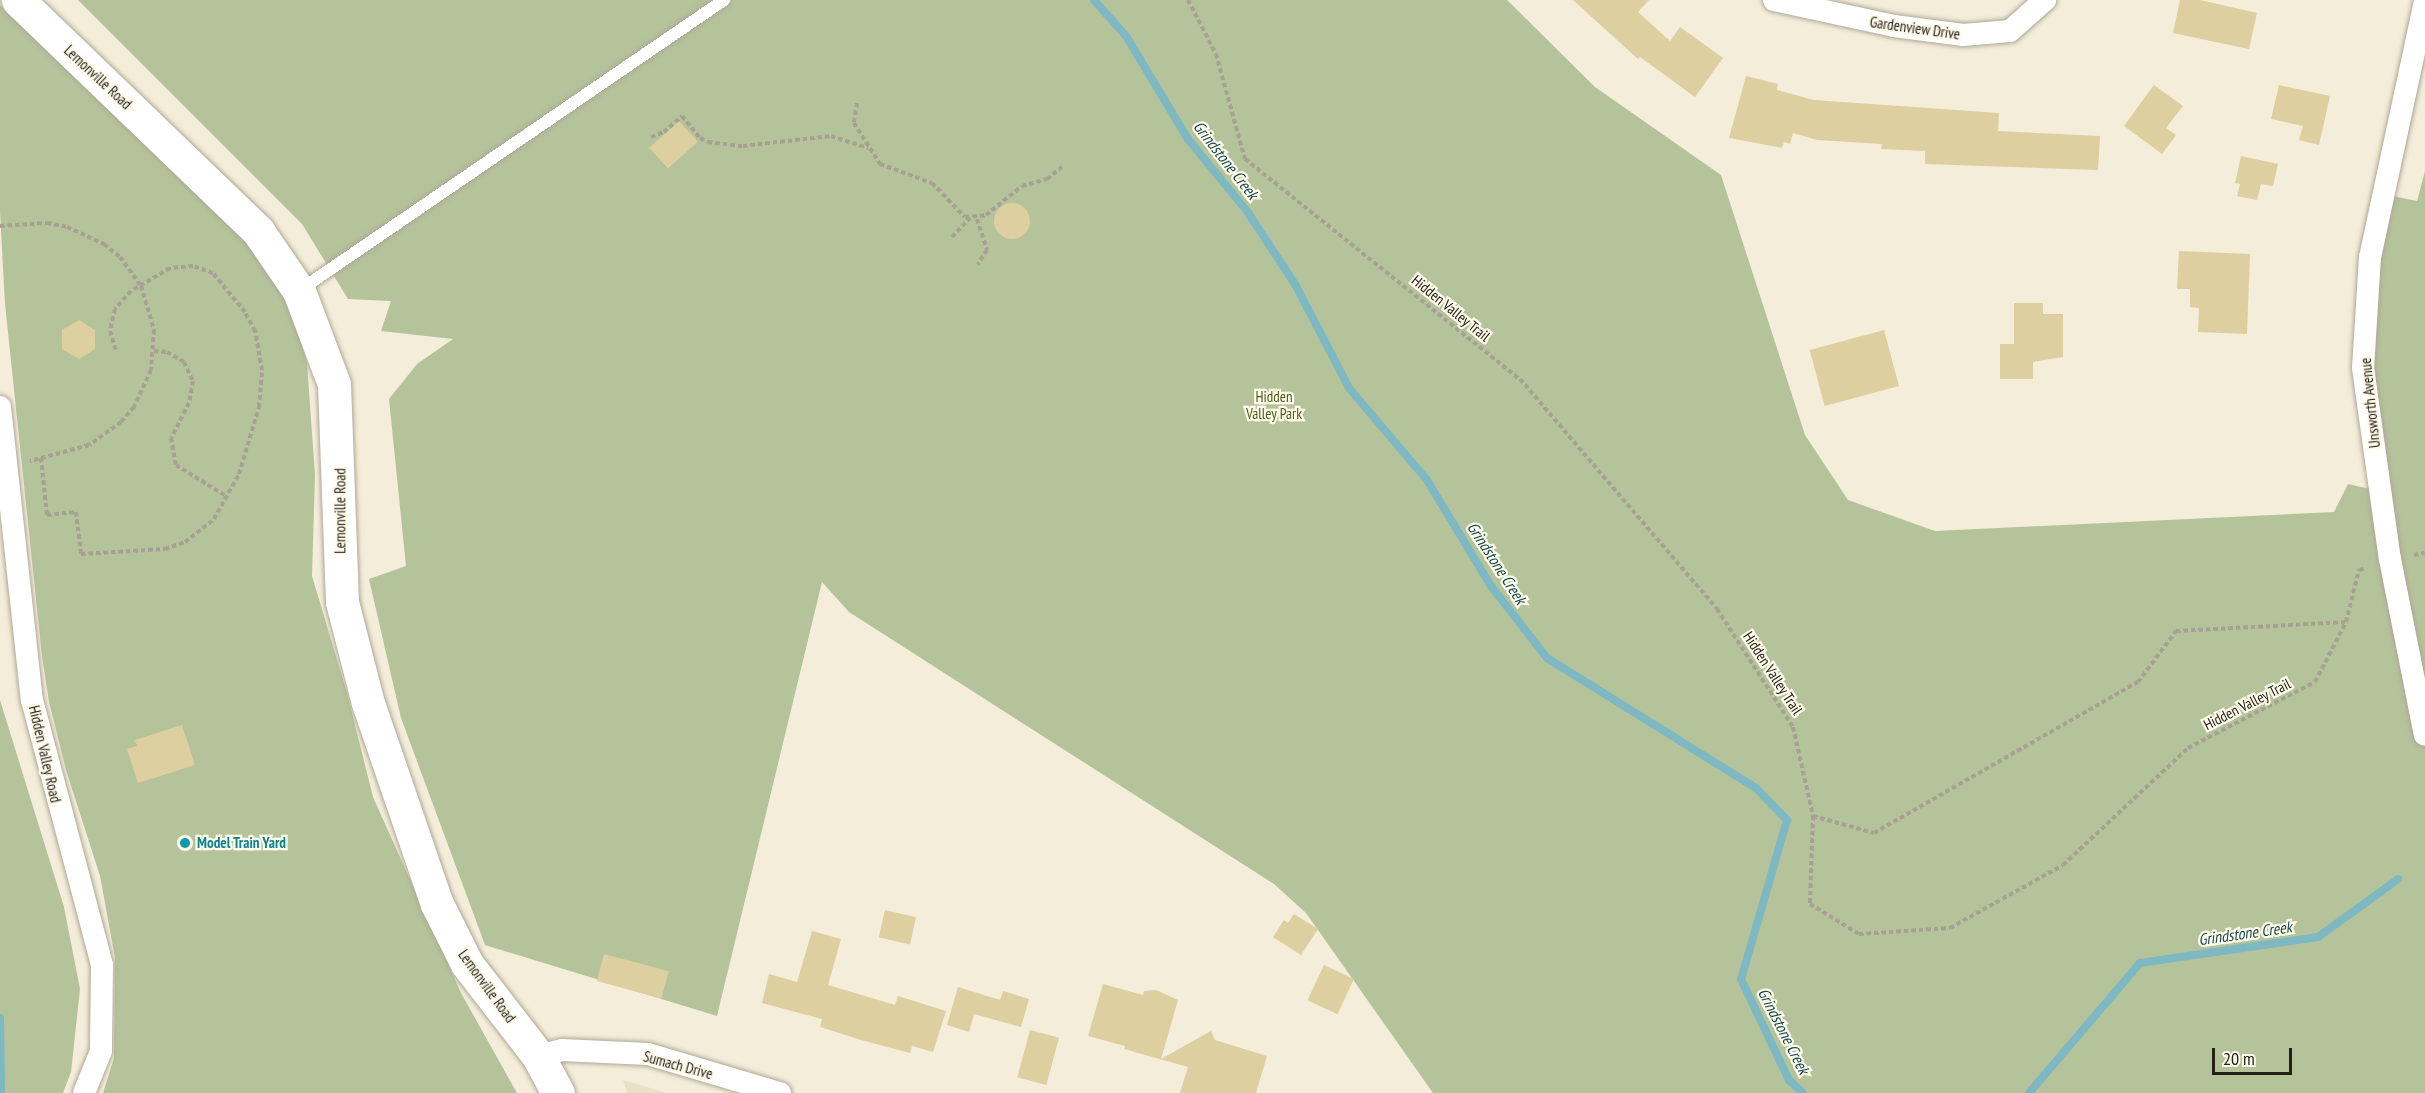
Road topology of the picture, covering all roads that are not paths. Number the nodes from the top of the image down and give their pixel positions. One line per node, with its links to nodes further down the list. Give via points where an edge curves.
1 (18, 0): 6 (street, Lemonville Road, via 258,231)
2 (724, 0): 6 (lane)
3 (1774, 0): 4 (street, Gardenview Drive, via 1884,24 1963,35 2010,31)
4 (2045, 0)
5 (2425, 1): 8 (street, Unsworth Avenue, via 2370,257 2363,368 2391,559)
6 (299, 291): 9 (street, Lemonville Road, via 334,384 342,602 368,704 437,904 467,964)
7 (0, 407): 10 (street, Hidden Valley Road, via 32,700 102,965 101,1051)
8 (2425, 735)
9 (538, 1056): 11 (street, Lemonville Road); 12 (street, Sumach Drive, via 562,1050 648,1054)
10 (84, 1093)
11 (558, 1093)
12 (780, 1093)

